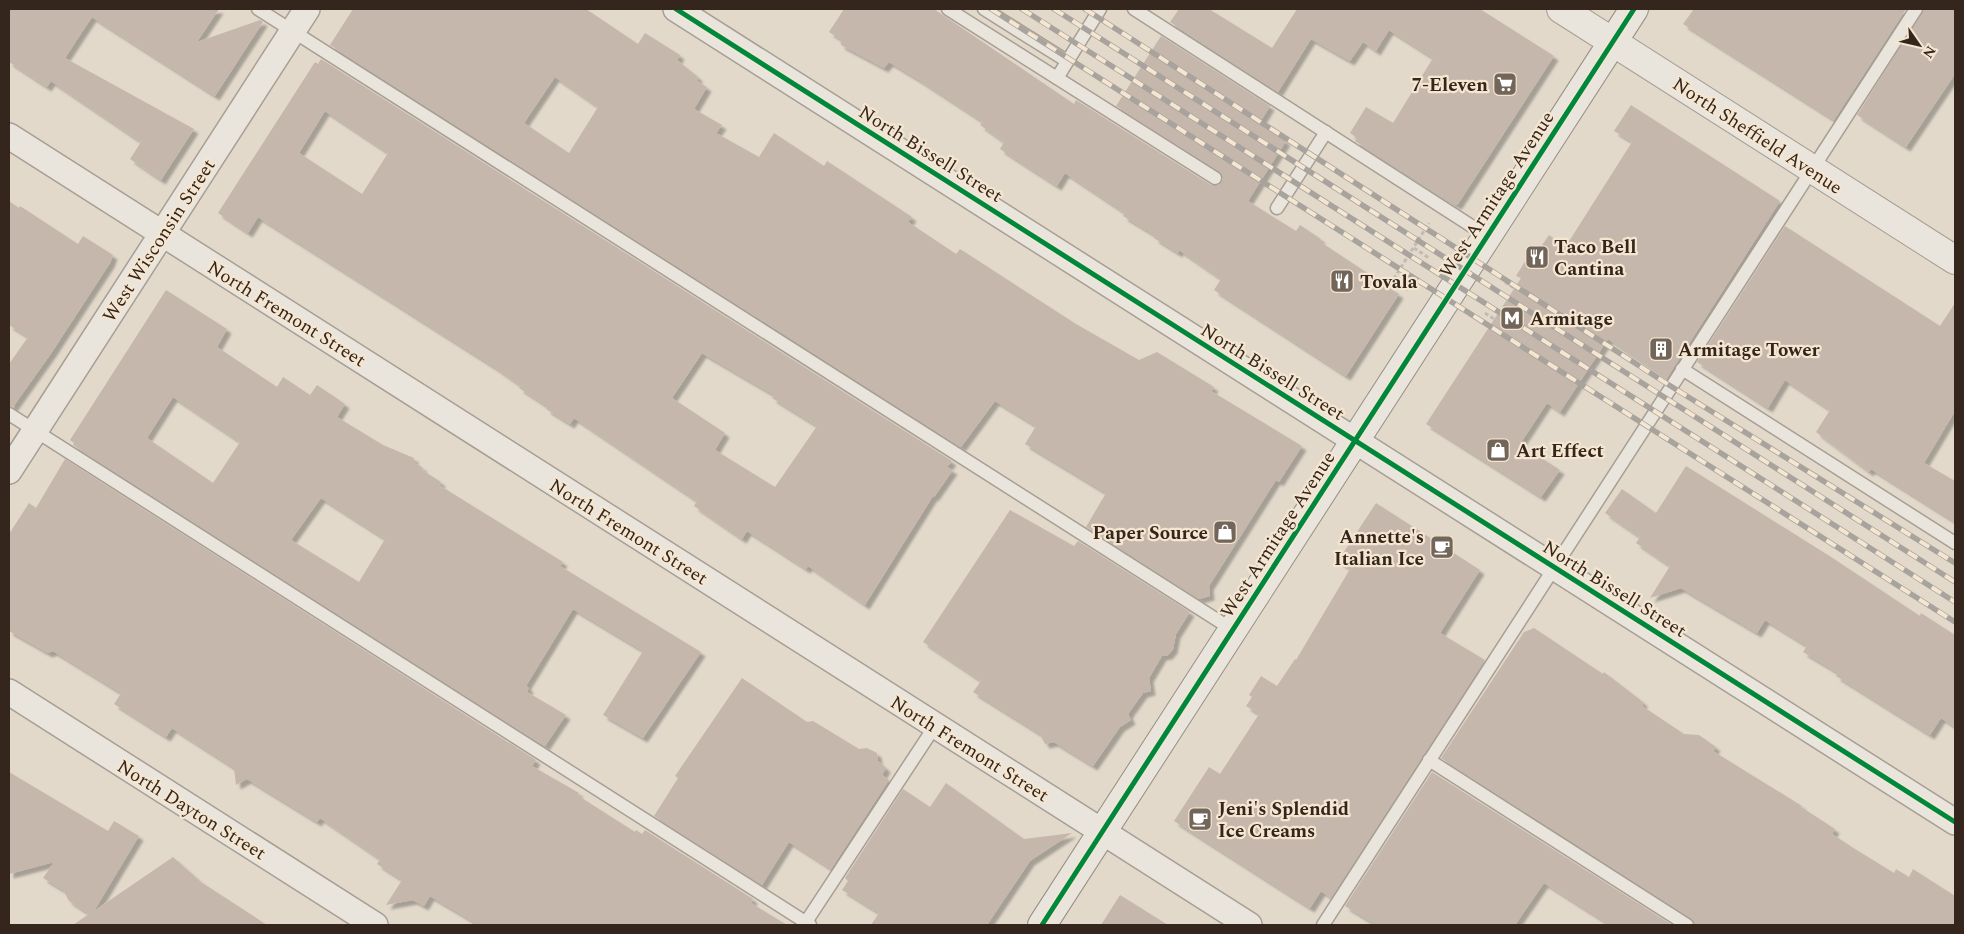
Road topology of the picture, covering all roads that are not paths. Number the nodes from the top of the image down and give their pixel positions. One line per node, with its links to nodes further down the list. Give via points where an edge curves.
1 (258, 9): 11 (lane)
2 (307, 9): 11 (street, West Wisconsin Street)
3 (676, 9): 26 (street, North Bissell Street)
4 (948, 9): 14 (lane)
5 (984, 9): 13 (lane)
6 (1134, 9): 15 (lane)
7 (1561, 9): 12 (main road, North Sheffield Avenue)
8 (1634, 9): 12 (main road, West Armitage Avenue)
9 (1916, 9): 17 (lane)
10 (1096, 10): 13 (lane)
11 (293, 31): 20 (street, West Wisconsin Street); 30 (lane)
12 (1613, 42): 17 (main road, North Sheffield Avenue); 21 (main road, West Armitage Avenue)
13 (1067, 61): 14 (lane)
14 (1056, 78): 18 (lane)
15 (1326, 132): 19 (lane); 21 (lane)
16 (9, 136): 20 (street, North Fremont Street)
17 (1812, 169): 22 (main road, North Sheffield Avenue); 23 (lane)
18 (1215, 178)
19 (1277, 208)
20 (162, 234): 25 (street, West Wisconsin Street); 32 (street, North Fremont Street)
21 (1487, 236): 26 (main road, West Armitage Avenue)
22 (1955, 260)
23 (1682, 369): 28 (lane); 29 (lane)
24 (9, 414): 25 (lane)
25 (35, 431): 27 (street, West Wisconsin Street); 36 (lane)
26 (1355, 440): 29 (street, North Bissell Street); 30 (main road, West Armitage Avenue)
27 (9, 471)
28 (1955, 543)
29 (1554, 567): 33 (lane); 34 (street, North Bissell Street)
30 (1233, 630): 35 (main road, West Armitage Avenue)
31 (9, 692): 37 (street, North Dayton Street)
32 (934, 726): 35 (street, North Fremont Street); 36 (lane)
33 (1429, 760): 40 (lane); 41 (lane)
34 (1955, 822)
35 (1102, 832): 38 (main road, West Armitage Avenue); 39 (street, North Fremont Street)
36 (808, 924)
37 (375, 925)
38 (1042, 925)
39 (1249, 925)
40 (1323, 925)
41 (1687, 925)

